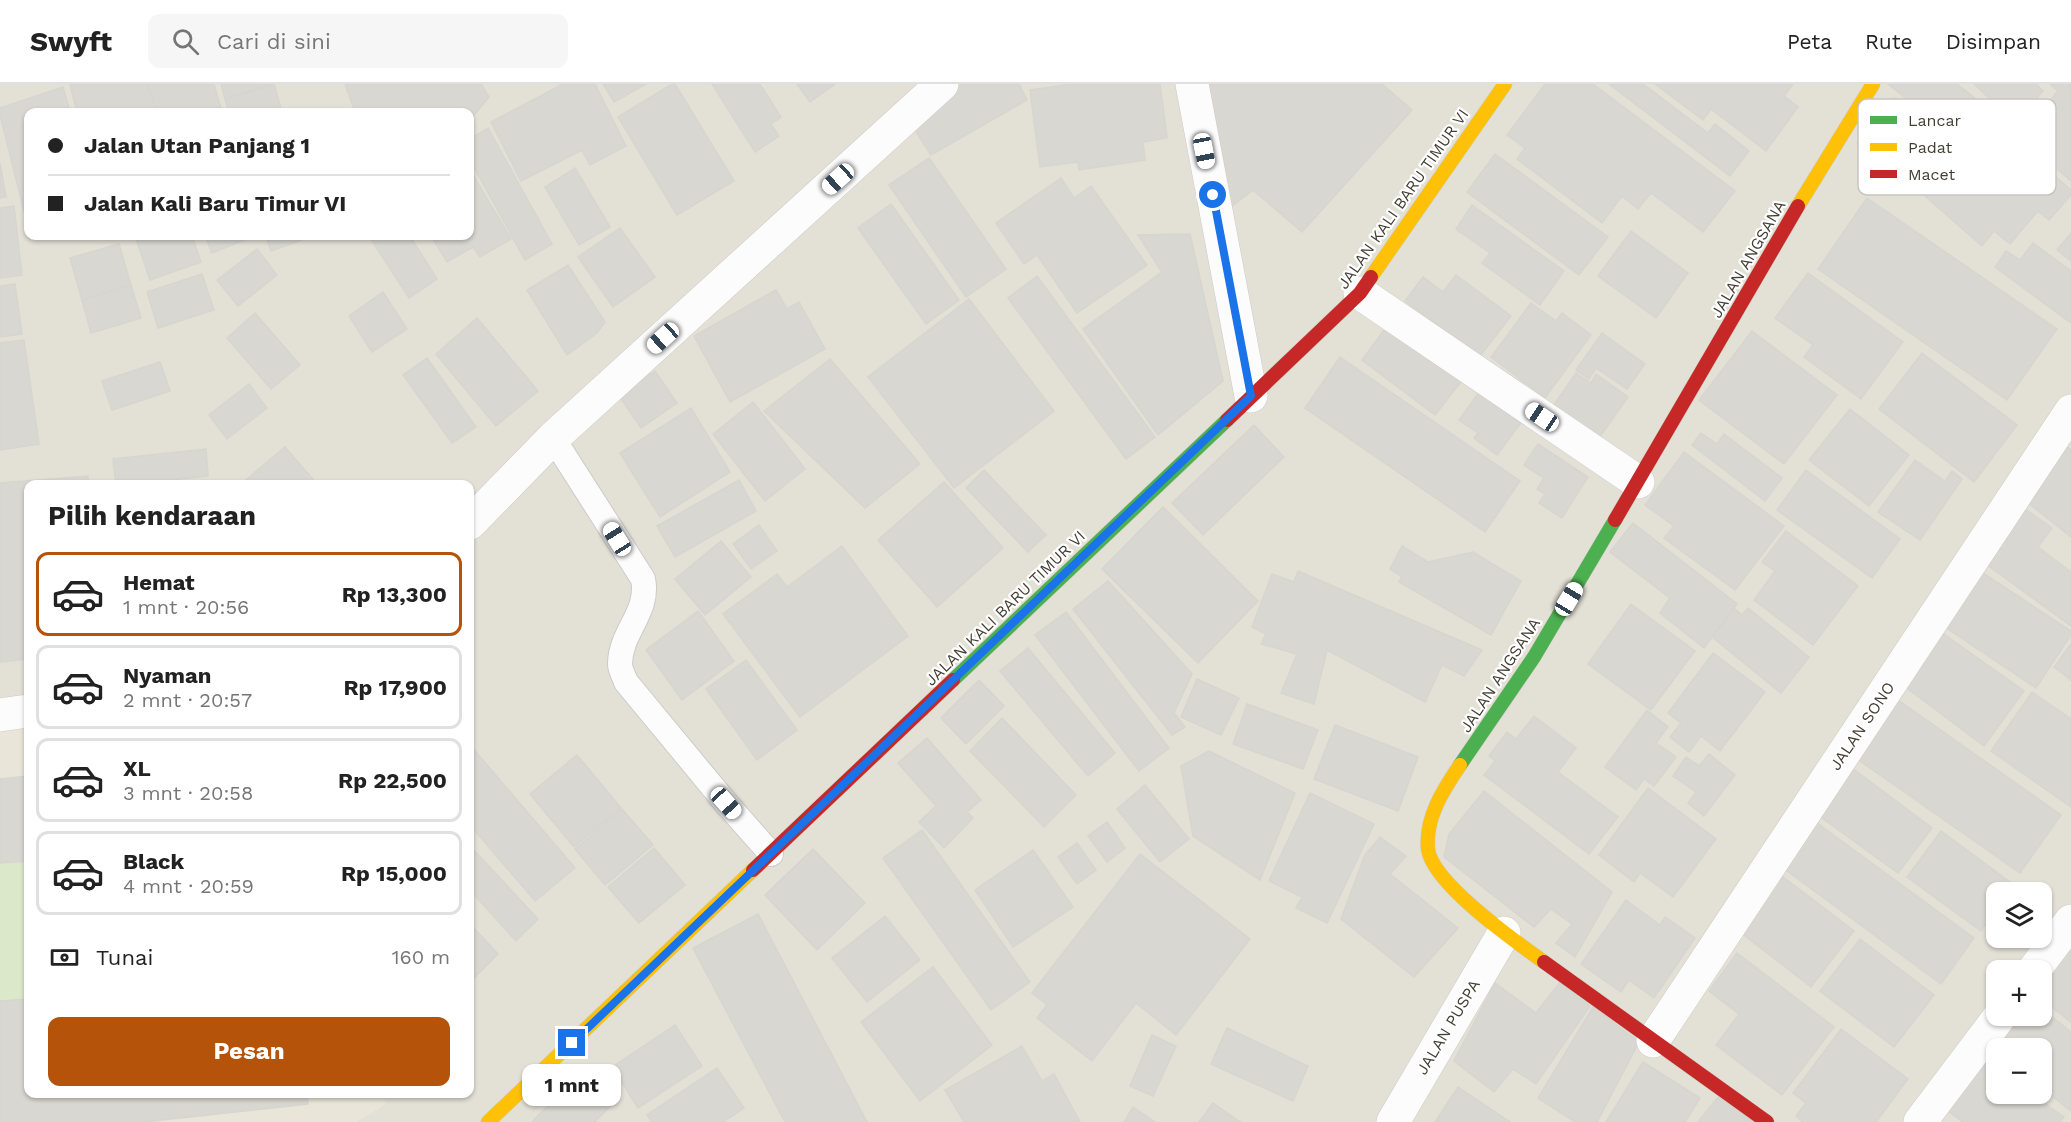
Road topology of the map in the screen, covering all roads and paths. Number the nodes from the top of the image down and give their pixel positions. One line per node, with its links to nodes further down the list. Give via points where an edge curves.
1 (942, 84): 10 (street)
2 (1192, 84): 8 (street)
3 (1505, 84): 7 (street, JALAN KALI BARU TIMUR VI)
4 (1873, 84): 5 (street, JALAN ANGSANA)
5 (1864, 99)
6 (1858, 108): 11 (street, JALAN ANGSANA, via 1774,245)
7 (1360, 293): 8 (street, JALAN KALI BARU TIMUR VI); 11 (street)
8 (1251, 396): 15 (street, JALAN KALI BARU TIMUR VI)
9 (2071, 411): 20 (street, JALAN SONO)
10 (553, 438): 12 (street); 15 (lane, via 643,579 642,605 622,646 619,667 626,682)
11 (1638, 482): 17 (street, JALAN ANGSANA, via 1534,657 1448,783 1430,819 1428,851 1446,883)
12 (474, 519)
13 (24, 712): 14 (street)
14 (0, 715)
15 (771, 854): 21 (street, JALAN KALI BARU TIMUR VI)
16 (2071, 921): 18 (street)
17 (1504, 933): 20 (street, JALAN ANGSANA); 22 (street, JALAN PUSPA)
18 (2042, 960)
19 (1992, 1026): 24 (street)
20 (1653, 1041): 23 (street, JALAN ANGSANA)
21 (488, 1122)
22 (1393, 1122)
23 (1767, 1122)
24 (1920, 1122)

